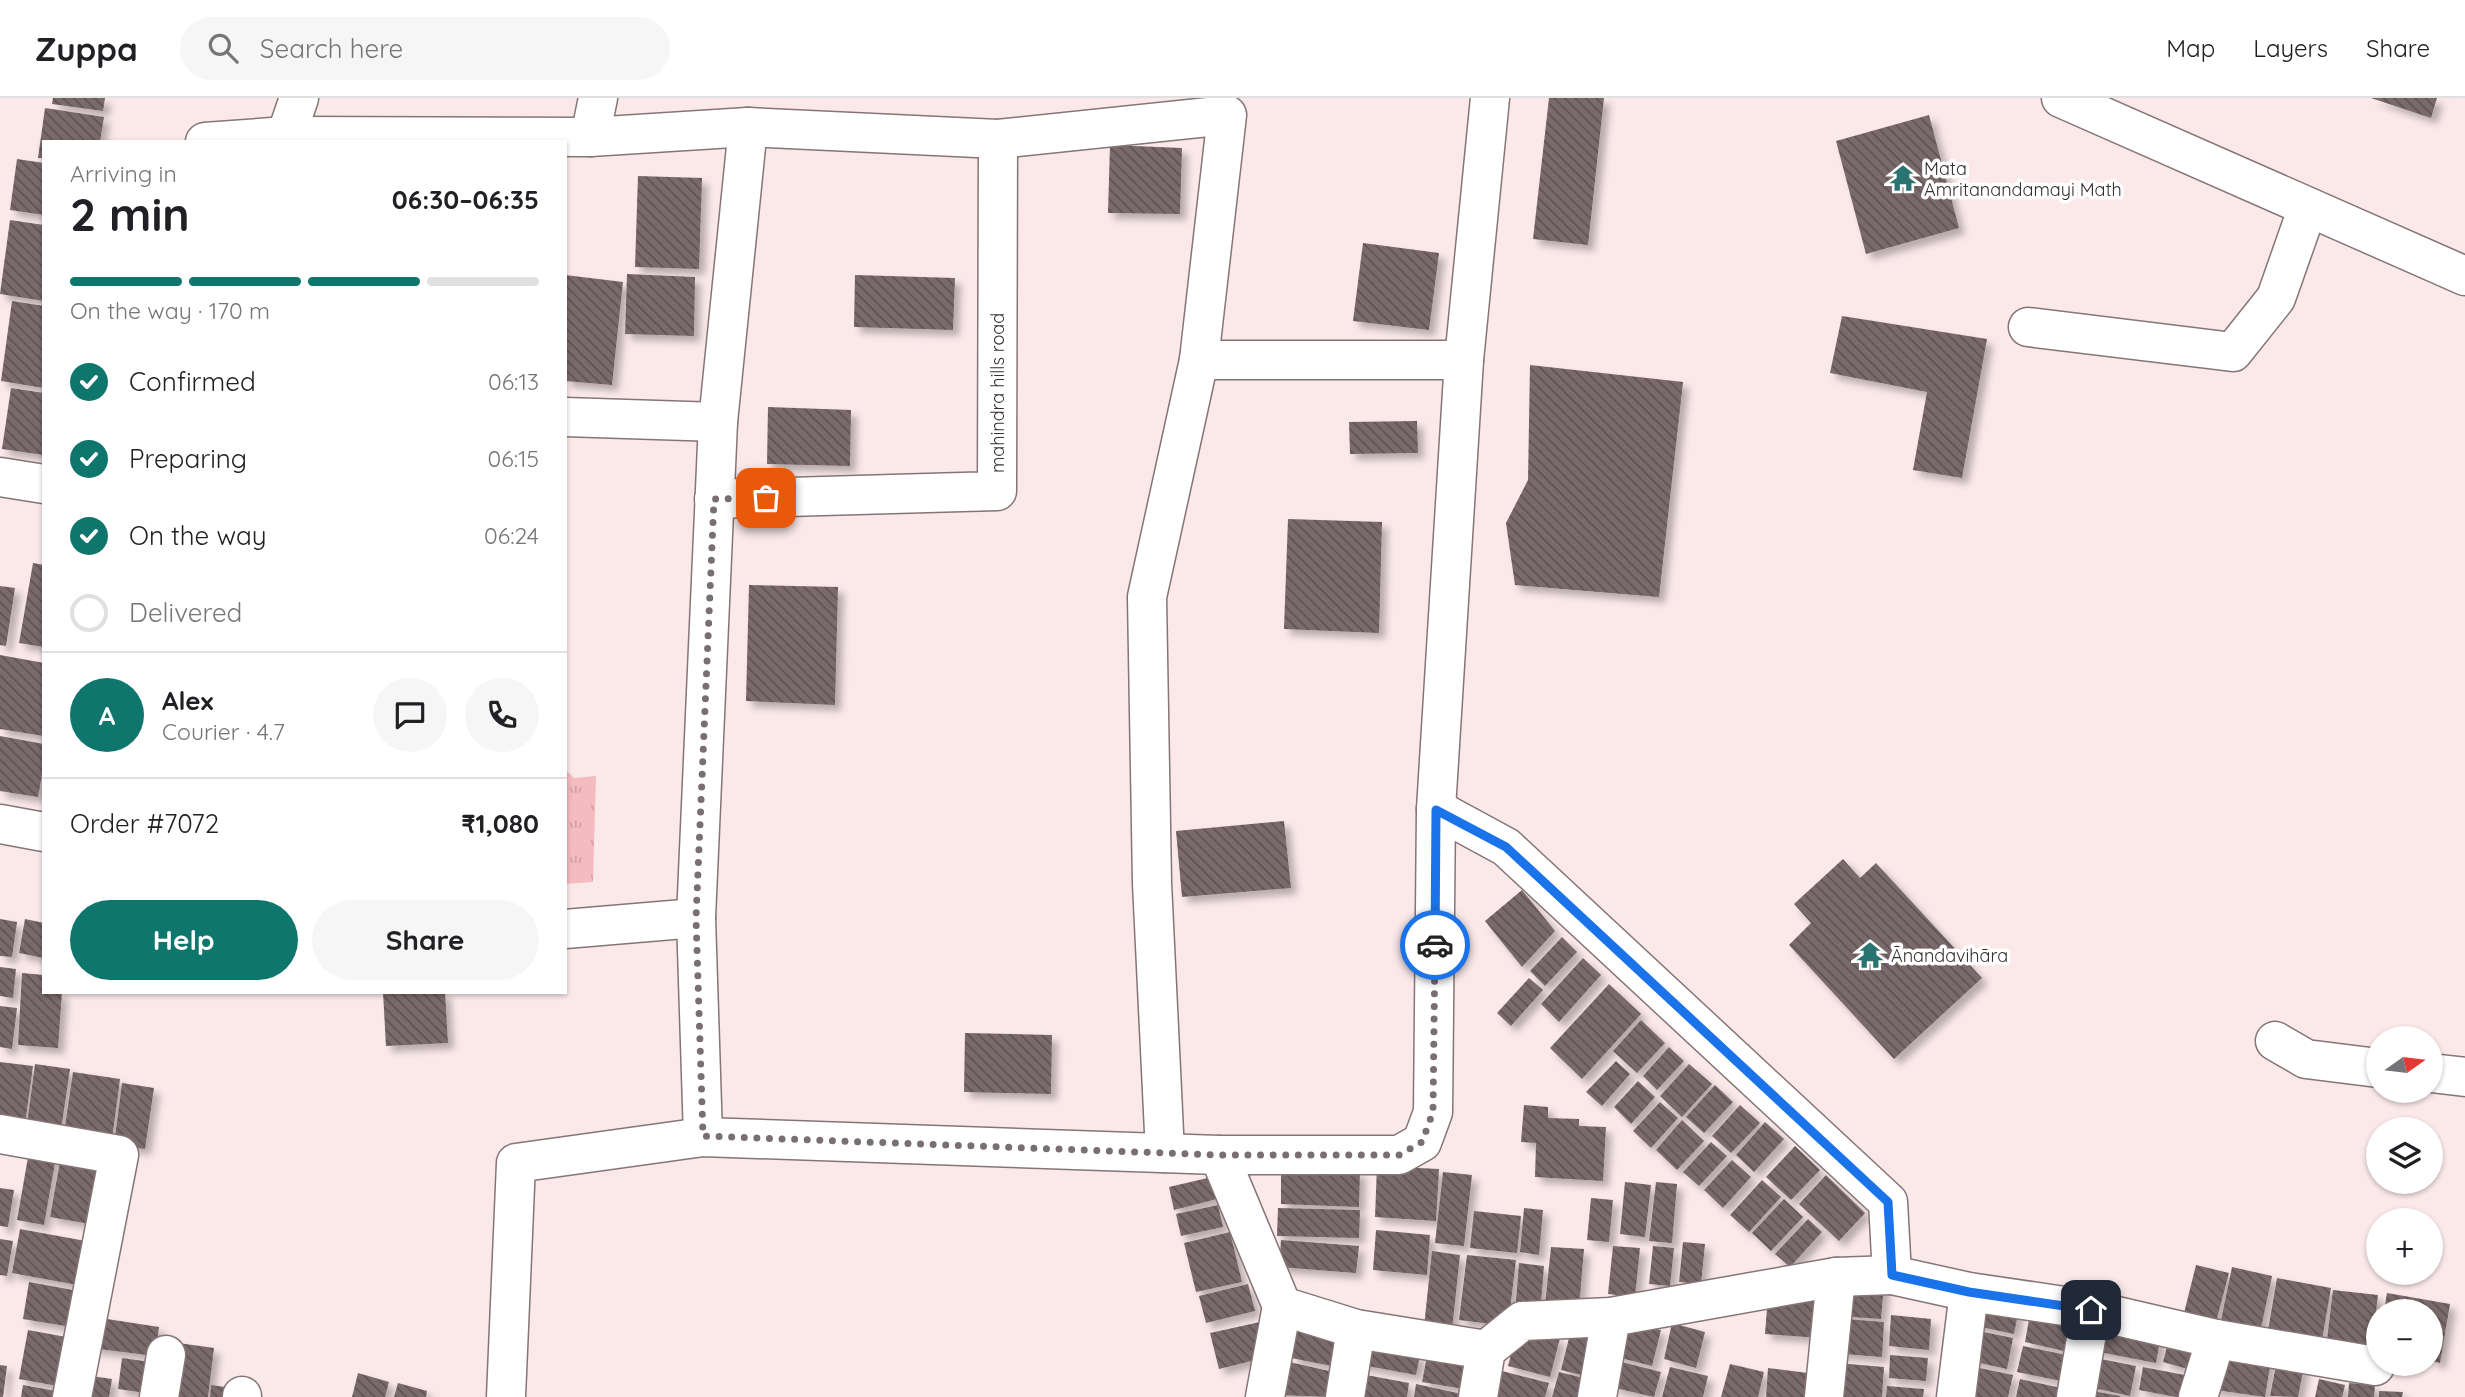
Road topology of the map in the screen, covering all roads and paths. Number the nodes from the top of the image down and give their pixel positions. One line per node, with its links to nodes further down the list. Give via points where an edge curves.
1 (299, 98): 7 (street)
2 (598, 98): 6 (street)
3 (1490, 98): 14 (street)
4 (2061, 98): 10 (street)
5 (748, 127): 6 (street); 8 (street); 16 (street)
6 (590, 137): 7 (street)
7 (282, 139): 9 (street)
8 (998, 139): 13 (street, via 1227,115); 19 (street, mahindra hills road, via 997,491)
9 (256, 140)
10 (2308, 207): 11 (street); 12 (street, via 2276,298 2233,352)
11 (2465, 276)
12 (2028, 327)
13 (1199, 360): 14 (street); 31 (street, via 1147,597 1152,883)
14 (1464, 360): 20 (street)
15 (567, 417): 16 (street)
16 (718, 422): 19 (street)
17 (0, 477): 18 (street)
18 (42, 484)
19 (714, 499): 23 (street)
20 (1436, 810): 32 (street, via 1433,1112 1422,1142 1399,1155); 33 (street, via 1506,847 1888,1202)
21 (0, 824): 22 (street)
22 (42, 832)
23 (696, 918): 24 (street); 30 (street)
24 (567, 929)
25 (2274, 1041): 26 (street, via 2306,1059)
26 (2366, 1066)
27 (2443, 1074): 28 (street)
28 (2465, 1077)
29 (0, 1134): 44 (street, via 119,1155)
30 (703, 1136): 31 (street); 46 (street, via 516,1163)
31 (1165, 1153): 32 (street)
32 (1219, 1155): 36 (street)
33 (1892, 1275): 34 (street); 35 (street)
34 (1836, 1277): 38 (street); 51 (street)
35 (1969, 1292): 37 (street); 52 (street)
36 (1282, 1306): 39 (street); 47 (street)
37 (2091, 1310): 40 (street); 53 (street)
38 (1611, 1317): 41 (street, via 1522,1321); 50 (street)
39 (1356, 1329): 41 (street); 48 (street)
40 (2216, 1339): 43 (street); 54 (street)
41 (1486, 1350): 49 (street)
42 (166, 1355): 45 (street)
43 (2366, 1364)
44 (72, 1397)
45 (159, 1397)
46 (506, 1397)
47 (1265, 1397)
48 (1345, 1397)
49 (1478, 1397)
50 (1597, 1397)
51 (1825, 1397)
52 (1956, 1397)
53 (2076, 1397)
54 (2198, 1397)

